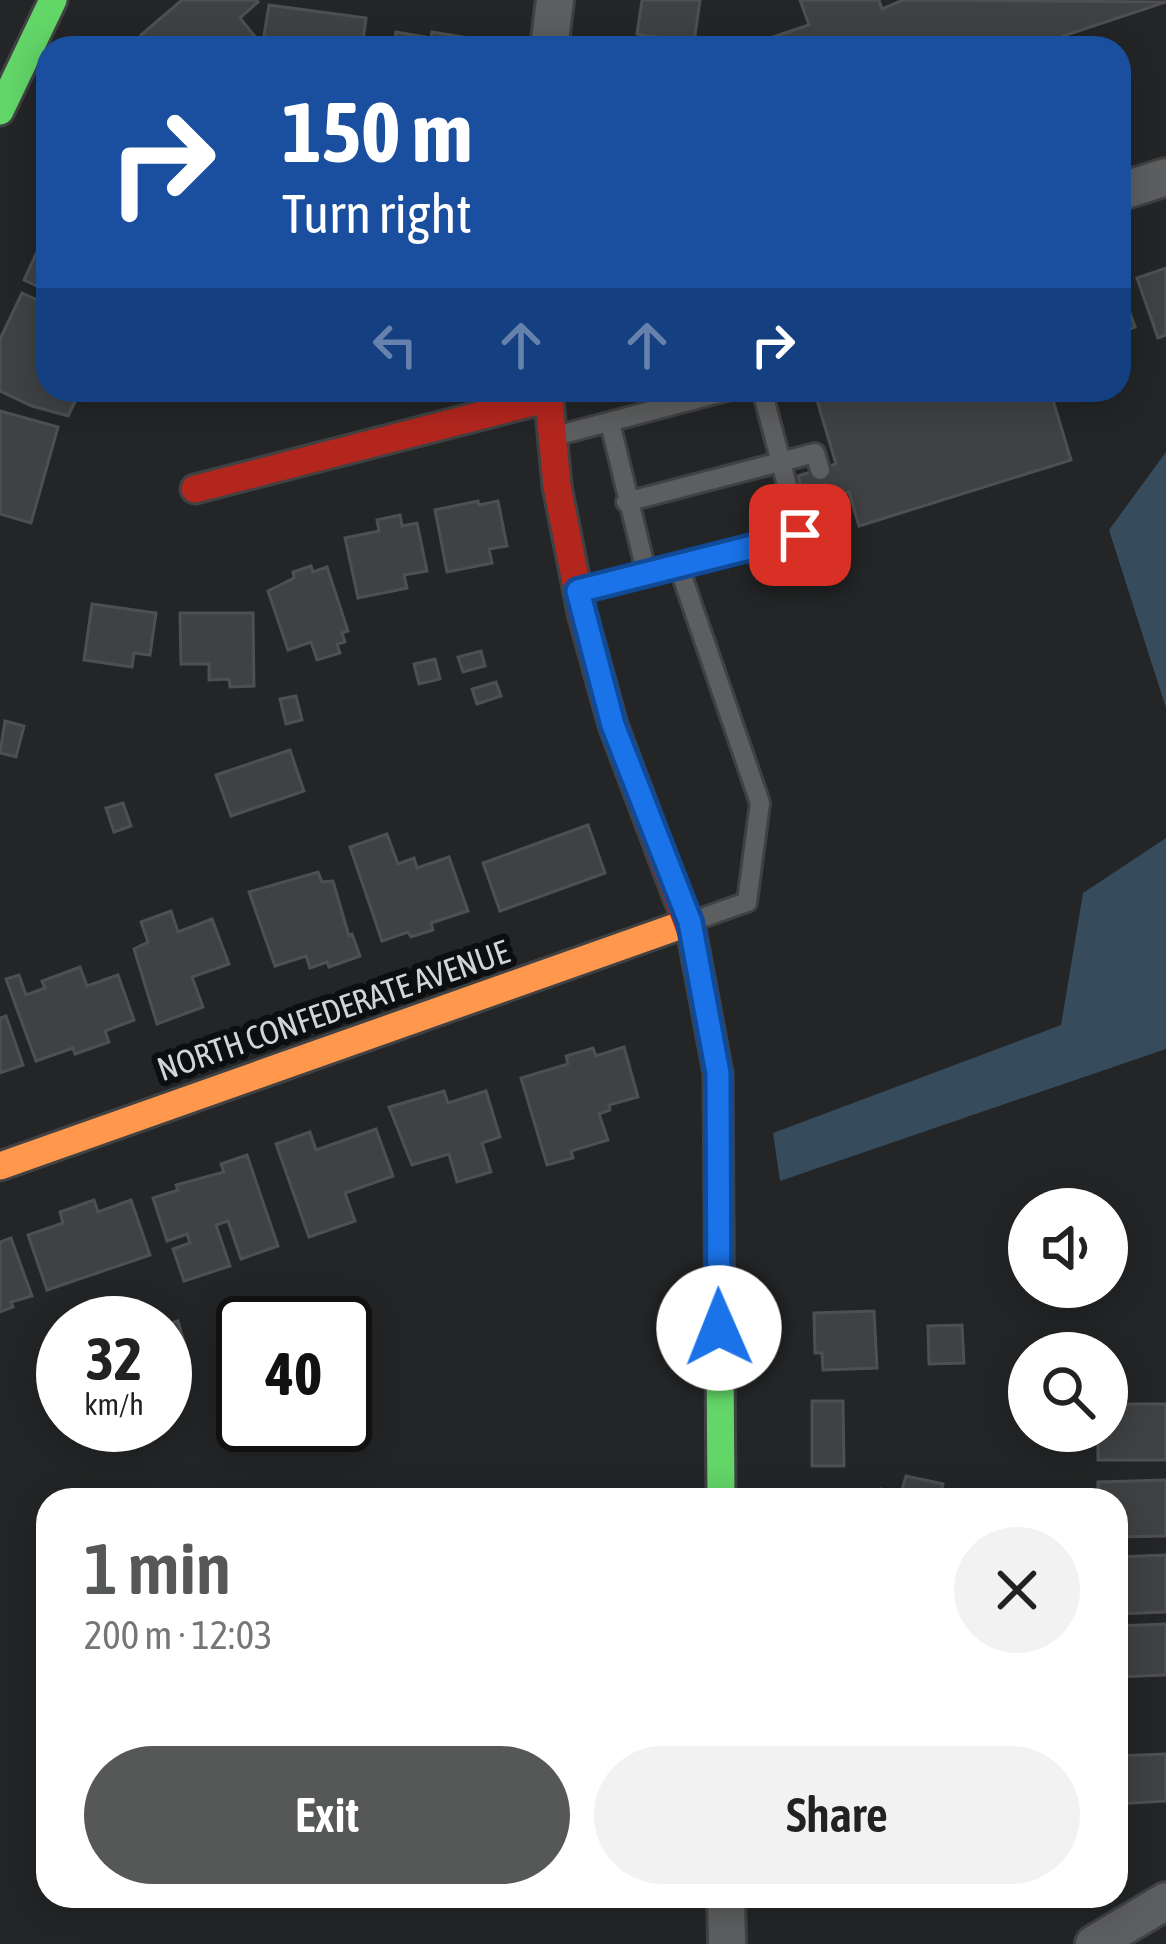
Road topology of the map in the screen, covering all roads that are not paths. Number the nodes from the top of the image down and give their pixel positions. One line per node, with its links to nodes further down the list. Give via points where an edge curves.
1 (53, 0): 4 (street)
2 (555, 0): 3 (street)
3 (550, 36)
4 (0, 111)
5 (1166, 177): 6 (street)
6 (1131, 188)
7 (518, 402): 15 (street)
8 (549, 402): 12 (street)
9 (686, 402): 11 (lane)
10 (765, 402): 13 (lane)
11 (610, 423): 12 (lane); 17 (lane)
12 (552, 436): 21 (street)
13 (780, 465): 14 (lane, via 815,453); 17 (lane); 18 (lane)
14 (820, 470)
15 (195, 489)
16 (828, 499): 18 (lane, via 836,529 816,540)
17 (626, 502): 20 (lane)
18 (800, 535): 19 (lane)
19 (680, 567): 20 (lane); 22 (lane, via 760,803 747,902)
20 (647, 575): 21 (lane)
21 (578, 591): 22 (street, via 613,725)
22 (690, 922): 23 (street, NORTH CONFEDERATE AVENUE); 24 (street, via 718,1073)
23 (0, 1166)
24 (721, 1488)
25 (1166, 1901): 28 (street)
26 (726, 1908): 27 (street)
27 (727, 1944)
28 (1094, 1944)

